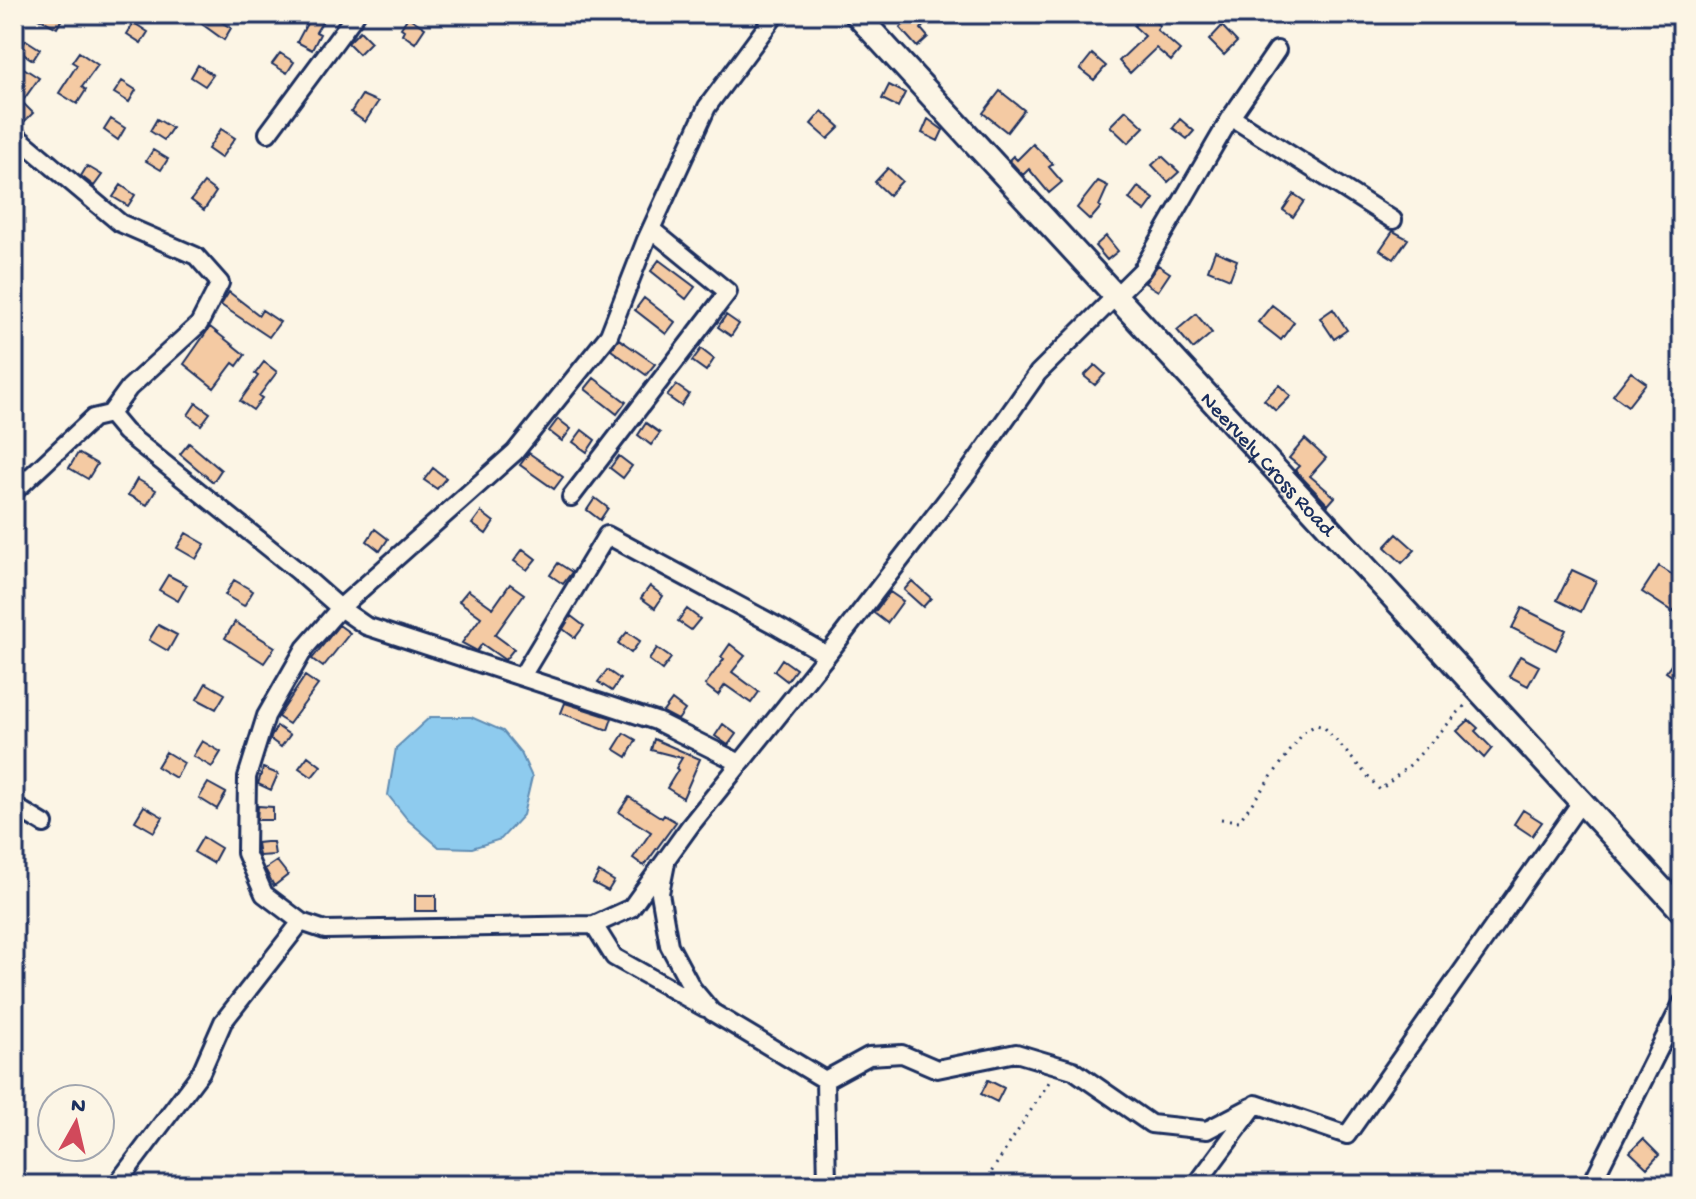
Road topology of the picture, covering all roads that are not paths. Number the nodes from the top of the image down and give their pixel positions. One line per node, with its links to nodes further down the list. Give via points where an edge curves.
1 (356, 14): 6 (street)
2 (776, 14): 9 (street, via 707,107)
3 (856, 14): 10 (street, Neervely Cross Road)
4 (1277, 50): 5 (street)
5 (1231, 117): 8 (street); 10 (street, via 1142,270)
6 (268, 133)
7 (14, 134): 11 (street, via 120,223 196,256 220,283 199,324 129,388)
8 (1393, 220)
9 (651, 229): 13 (street, via 728,292); 14 (street, via 609,335 515,452)
10 (1116, 297): 15 (street, via 1038,373); 18 (street, Neervely Cross Road)
11 (110, 414): 12 (street, via 93,418); 14 (street, via 125,432)
12 (14, 492)
13 (571, 497)
14 (340, 608): 16 (street, via 366,626); 23 (street, via 305,648 266,716 247,777 246,853 264,894)
15 (827, 655): 16 (street, via 607,535); 17 (street)
16 (522, 676): 17 (street, via 656,721)
17 (740, 763): 21 (street)
18 (1581, 802): 22 (street, Neervely Cross Road); 28 (street, via 1347,1135)
19 (14, 806): 20 (street)
20 (44, 824)
21 (667, 857): 24 (street, via 631,908); 26 (street, via 660,893 669,945)
22 (1682, 911)
23 (301, 922): 24 (street, via 325,930); 29 (street, via 223,1022 201,1072)
24 (594, 925): 26 (street, via 614,957)
25 (1682, 1003): 32 (street)
26 (712, 1012): 27 (street)
27 (825, 1080): 28 (street, via 869,1056 902,1054 937,1069 1016,1053 1073,1070 1151,1124 1207,1130); 30 (street)
28 (1256, 1104): 31 (street)
29 (116, 1185)
30 (827, 1185)
31 (1196, 1185)
32 (1591, 1185)

